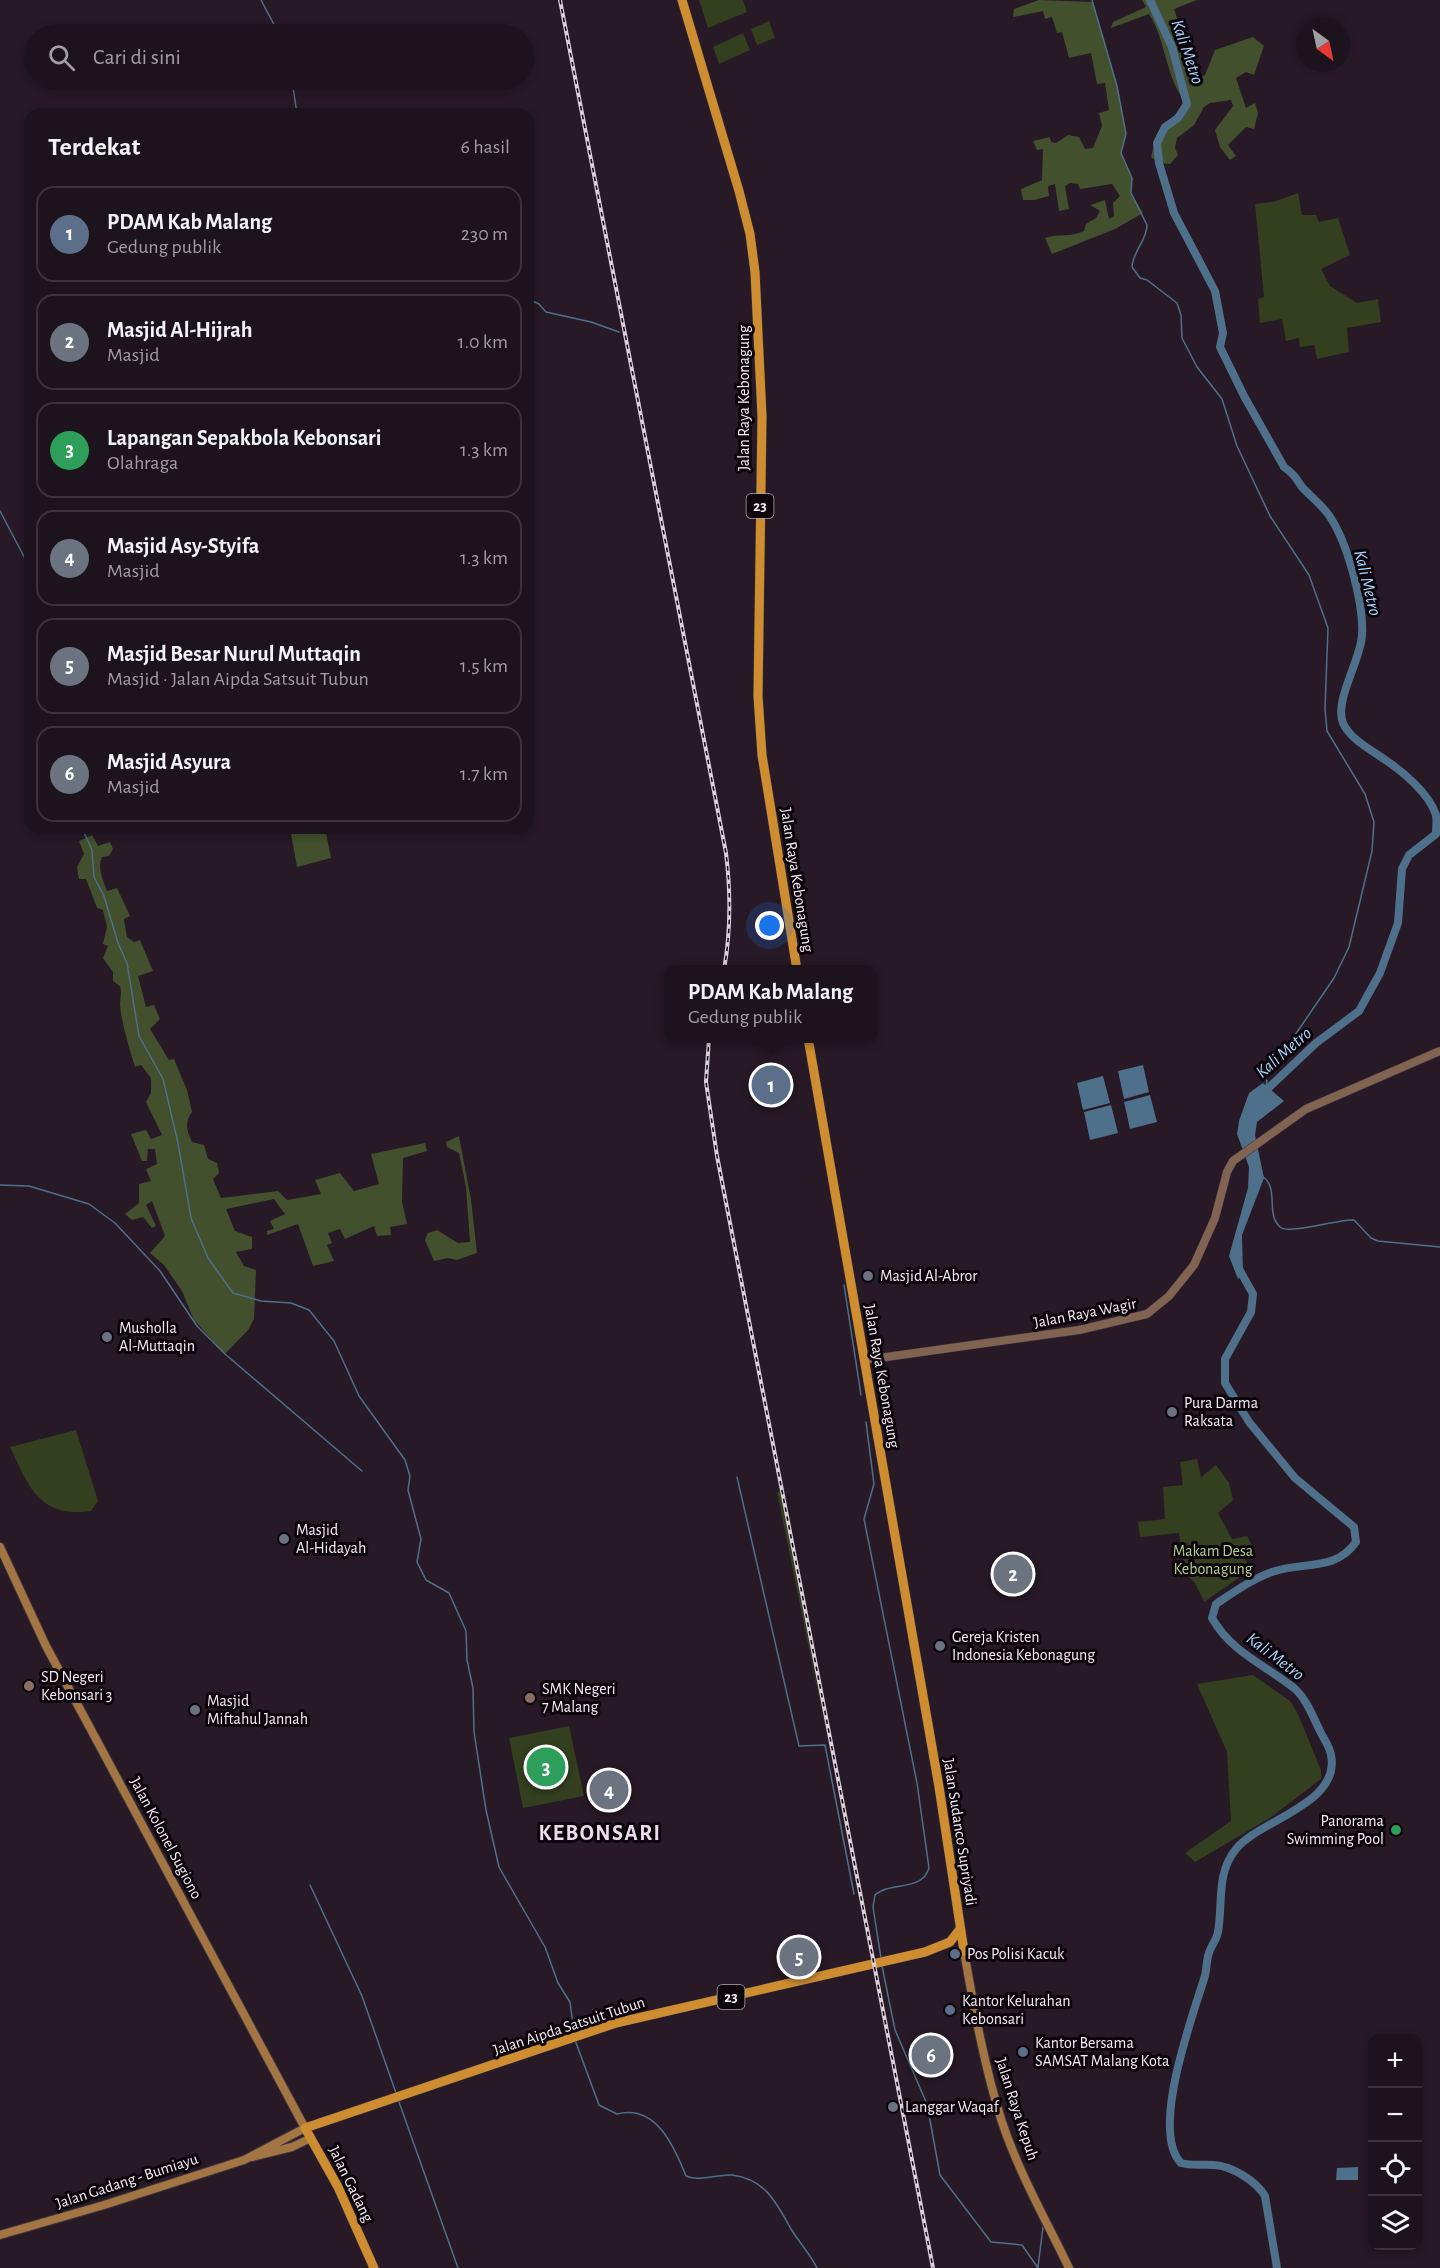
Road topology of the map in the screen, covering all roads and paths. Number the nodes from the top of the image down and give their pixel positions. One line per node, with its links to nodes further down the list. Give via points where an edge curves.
1 (682, 0): 2 (highway, Jalan Raya Kebonagung / 23, via 745,213 758,298 762,416 759,712 770,810)
2 (796, 965)
3 (809, 1043): 5 (highway, Jalan Raya Kebonagung)
4 (1440, 1051): 5 (main road, Jalan Raya Wagir, via 1306,1109 1238,1157 1229,1167 1218,1210 1194,1265 1169,1296 1147,1314 1079,1330)
5 (865, 1360): 7 (highway, Jalan Raya Kebonagung)
6 (0, 1547): 11 (main road, Jalan Kolonel Sugiono, via 46,1646)
7 (927, 1718): 8 (highway, Jalan Sudanco Supriyadi)
8 (960, 1929): 9 (highway, Jalan Aipda Satsuit Tubun / 23, via 950,1942); 10 (highway, Jalan Sudanco Supriyadi)
9 (927, 1951): 10 (highway, Jalan Aipda Satsuit Tubun / 23, via 951,1947); 12 (highway, Jalan Aipda Satsuit Tubun / 23, via 630,2020)
10 (964, 1951): 20 (main road, Jalan Raya Kepuh, via 981,2044 1002,2122 1023,2175)
11 (298, 2115): 13 (main road, Jalan Gadang)
12 (329, 2121): 13 (highway, Jalan Aipda Satsuit Tubun / 23); 14 (highway, Jalan Aipda Satsuit Tubun / 23)
13 (305, 2128): 14 (highway, Jalan Gadang); 15 (main road, Jalan Gadang - Bumiayu)
14 (311, 2138): 15 (main road, Jalan Gadang - Bumiayu, via 283,2150); 19 (highway, Jalan Gadang)
15 (250, 2157): 17 (main road, Jalan Gadang - Bumiayu)
16 (0, 2230): 17 (main road, Jalan Gadang - Bumiayu)
17 (14, 2231): 18 (main road, Jalan Gadang - Bumiayu)
18 (0, 2235)
19 (374, 2268)
20 (1069, 2268)

